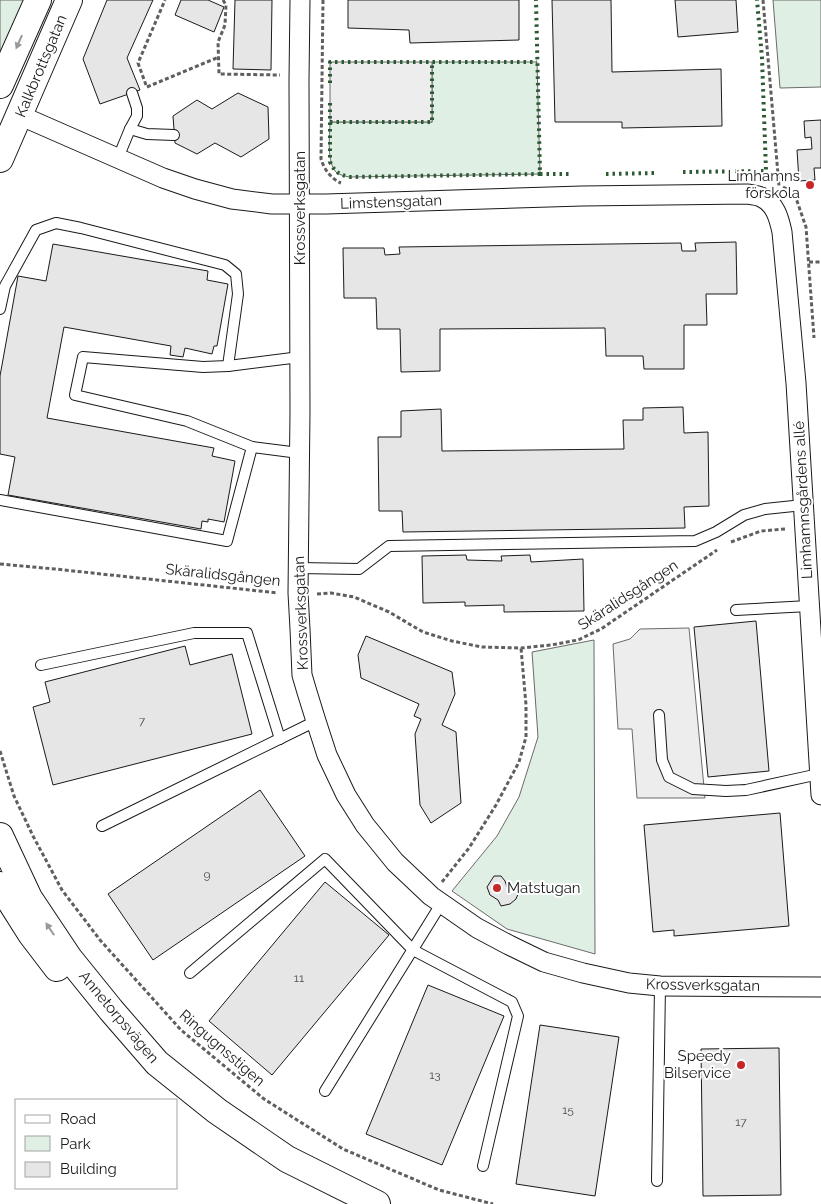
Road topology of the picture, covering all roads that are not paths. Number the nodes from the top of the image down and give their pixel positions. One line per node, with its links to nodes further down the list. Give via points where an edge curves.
1 (38, 0): 4 (main road, Kalkbrottsgatan, one-way to 4)
2 (69, 0): 6 (main road, Kalkbrottsgatan)
3 (300, 0): 11 (street, Krossverksgatan)
4 (0, 84)
5 (132, 93): 7 (lane, via 137,108)
6 (19, 115): 9 (street, Limstensgatan); 10 (main road, Kalkbrottsgatan)
7 (130, 129): 8 (lane, via 148,134); 9 (lane)
8 (174, 135)
9 (118, 158): 11 (street, Limstensgatan, via 163,178 232,199)
10 (0, 159)
11 (300, 204): 12 (street, Limstensgatan, via 748,194 762,197); 14 (street, Krossverksgatan)
12 (774, 208): 19 (street, Limhamnsgårdens allé, via 782,232)
13 (0, 309): 15 (lane, via 5,286 36,230 56,223 81,228 225,265 236,274 238,294)
14 (300, 357): 15 (lane); 17 (street, Krossverksgatan)
15 (228, 366): 16 (lane, via 203,367 83,356 75,395 187,421)
16 (252, 447): 17 (lane); 18 (lane, via 227,541)
17 (299, 453): 20 (street, Krossverksgatan)
18 (0, 500)
19 (803, 505): 20 (lane, via 744,515 695,541 389,546 359,569); 21 (street, Limhamnsgårdens allé)
20 (298, 568): 25 (street, Krossverksgatan, via 302,675)
21 (809, 606): 22 (lane); 27 (street, Limhamnsgårdens allé)
22 (736, 610)
23 (41, 665): 26 (lane, via 194,633 246,633)
24 (659, 715): 27 (lane, via 662,760 669,776 693,789 746,790)
25 (316, 722): 26 (lane); 32 (street, Krossverksgatan, via 346,795 365,825 395,862)
26 (280, 739): 29 (lane)
27 (819, 774): 28 (street, Limhamnsgårdens allé)
28 (821, 795)
29 (102, 826)
30 (0, 836): 37 (main road, Annetorpsvägen, one-way to 30, via 69,958 29,898)
31 (0, 885): 37 (main road, via 31,934 83,1000)
32 (436, 900): 33 (lane); 35 (street, Krossverksgatan, via 477,928 544,962 629,983)
33 (413, 950): 34 (lane, via 325,859); 38 (lane); 39 (lane, via 512,1002 518,1016)
34 (190, 973)
35 (660, 986): 36 (street, Krossverksgatan); 40 (lane)
36 (821, 987)
37 (157, 1063): 41 (main road, Annetorpsvägen, via 217,1111 287,1159)
38 (325, 1091)
39 (483, 1166)
40 (657, 1181)
41 (375, 1202)

